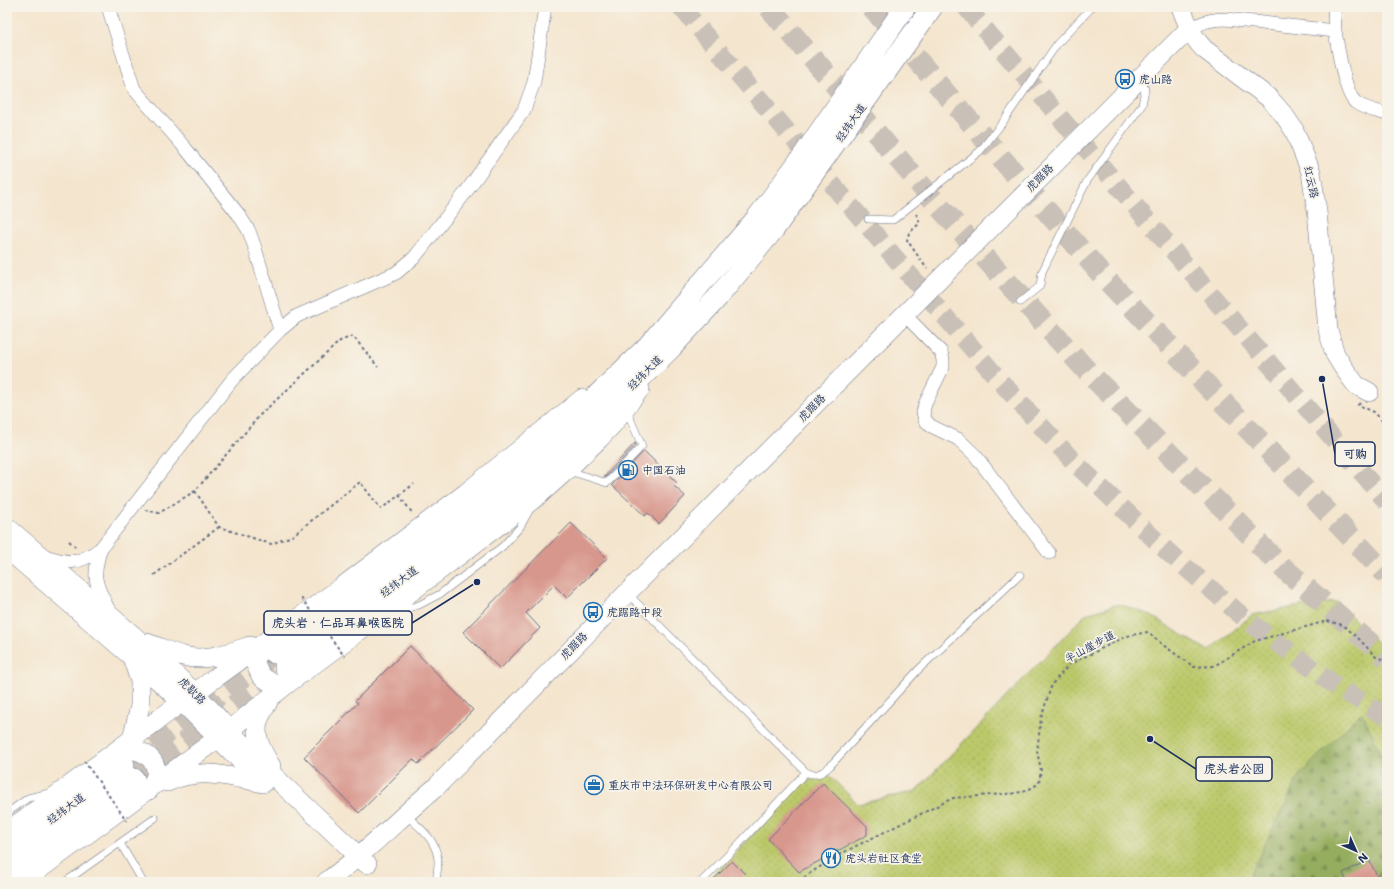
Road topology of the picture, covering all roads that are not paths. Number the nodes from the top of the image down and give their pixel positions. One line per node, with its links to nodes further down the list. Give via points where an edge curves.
1 (108, 7): 15 (street, via 134,89 186,149 249,231)
2 (545, 7): 15 (street, via 534,82 524,110 466,192 414,258 396,273 297,316)
3 (905, 7): 29 (main road, 经纬大道, via 757,218 648,347 562,429 462,516)
4 (932, 7): 16 (main road, 经纬大道, via 774,229 718,297)
5 (1092, 7): 12 (lane, via 1057,44 980,152 894,220)
6 (1181, 7): 8 (street, 红云路)
7 (1334, 7): 9 (street)
8 (1189, 29): 9 (street, via 1215,19 1226,19); 10 (street, 虎踞路); 17 (street, 红云路, via 1204,50 1269,98 1294,130 1311,172 1328,330 1335,354)
9 (1335, 31): 11 (street, via 1349,93 1355,102 1364,108)
10 (1141, 76): 13 (lane, via 1145,89 1142,105 1087,181 1042,272 1040,286); 14 (street, 虎踞路)
11 (1387, 114)
12 (868, 219)
13 (1020, 302)
14 (905, 315): 23 (street, via 941,352 943,360 943,367 925,404 925,420 931,426 958,439 975,455); 26 (street, 虎踞路)
15 (280, 330): 21 (street, via 223,391)
16 (671, 348): 18 (street); 29 (main road, 经纬大道, via 545,469 472,527)
17 (1364, 398)
18 (626, 407): 19 (street); 19 (lane, via 642,446 607,483)
19 (567, 470): 29 (street, via 379,616)
20 (7, 527): 24 (street, 虎歇路)
21 (101, 548): 24 (street, via 92,556 75,562 64,562); 27 (street, via 96,569 97,586)
22 (7, 549): 28 (street, 虎歇路)
23 (1049, 553)
24 (37, 554): 27 (street, 虎歇路)
25 (1020, 575): 35 (lane, via 919,669 824,772 818,775)
26 (627, 593): 35 (lane); 40 (street, 虎踞路)
27 (115, 621): 28 (street, 虎歇路)
28 (134, 647): 29 (street, via 196,658 223,655); 30 (street, 虎歇路); 33 (street, via 140,682 140,706)
29 (279, 660): 30 (street); 31 (street)
30 (189, 697): 32 (street, 虎歇路); 33 (street)
31 (269, 700): 32 (street); 37 (street, via 258,721 257,733 263,752)
32 (223, 734): 34 (street); 36 (street, 虎歇路); 37 (street, 虎歇路)
33 (132, 739): 34 (street)
34 (131, 772): 36 (street, via 172,780 200,773); 38 (street); 44 (main road, 经纬大道); 46 (main road); 47 (street)
35 (806, 772): 52 (lane)
36 (263, 783): 45 (street, 虎歇路)
37 (282, 784): 45 (street, 虎歇路)
38 (63, 791): 39 (lane, via 28,798); 42 (street)
39 (7, 814)
40 (408, 817): 45 (street, 虎踞路); 51 (lane, via 435,845 438,860)
41 (155, 818): 43 (lane)
42 (7, 832)
43 (120, 843): 48 (lane); 49 (lane)
44 (7, 852)
45 (356, 868): 50 (street, 虎踞路)
46 (7, 875)
47 (22, 882)
48 (65, 882)
49 (143, 882)
50 (326, 882)
51 (436, 882)
52 (701, 882)

